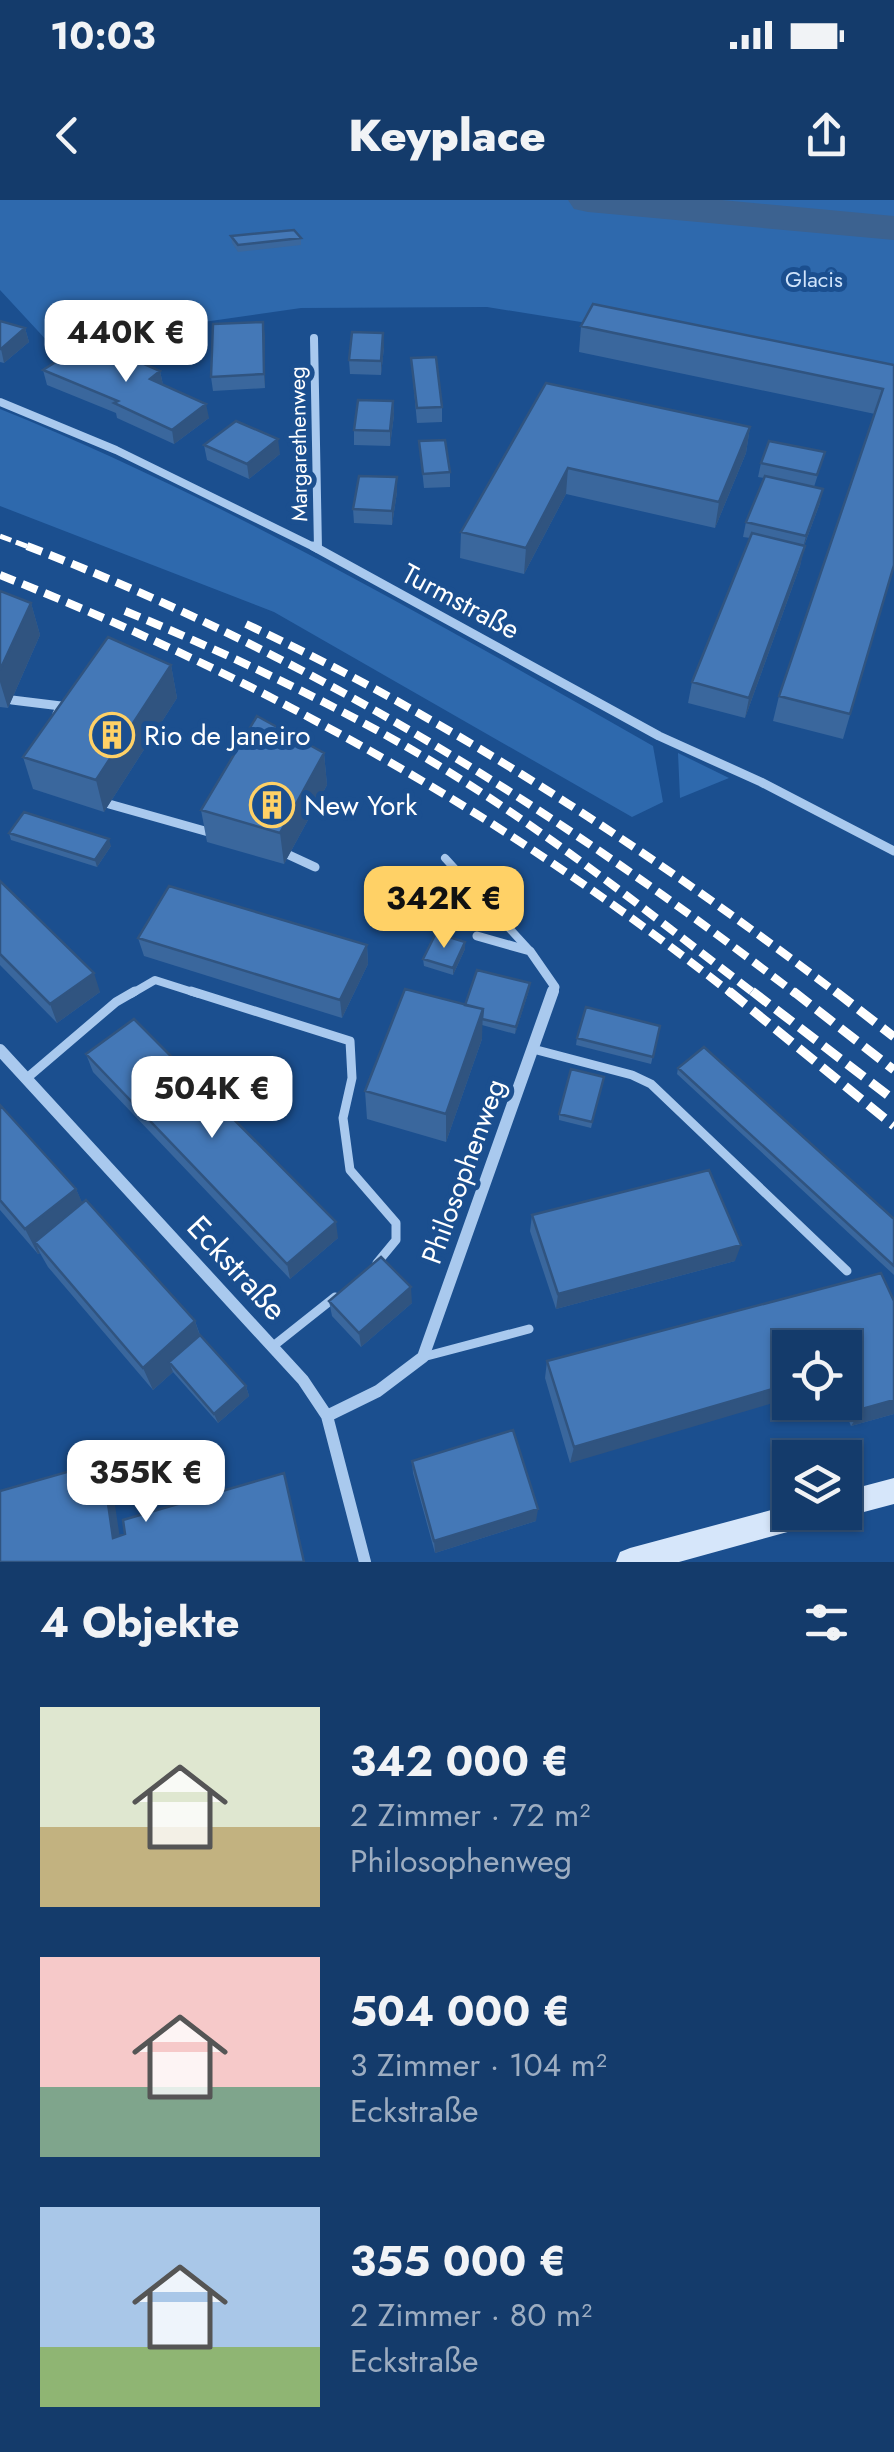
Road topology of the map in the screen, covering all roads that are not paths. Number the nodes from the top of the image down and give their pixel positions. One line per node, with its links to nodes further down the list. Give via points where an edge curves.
1 (314, 338): 3 (street, Margarethenweg)
2 (0, 402): 3 (street, Turmstraße, via 116,450)
3 (318, 549): 8 (street, Turmstraße, via 660,736)
4 (12, 700): 5 (street, via 61,706)
5 (54, 720)
6 (110, 804): 7 (street)
7 (212, 833)
8 (894, 851)
9 (289, 855): 11 (street)
10 (445, 858): 13 (lane)
11 (315, 867)
12 (477, 936): 13 (street)
13 (530, 951): 14 (street, Philosophenweg, via 555,987)
14 (532, 1049): 18 (lane, via 651,1084); 22 (street, Philosophenweg)
15 (0, 1050): 16 (street, Eckstraße)
16 (27, 1078): 17 (lane, via 116,1002 155,980 350,1041 344,1118 350,1170 396,1224 396,1240); 21 (street, Eckstraße)
17 (374, 1265)
18 (847, 1271)
19 (344, 1289): 21 (lane)
20 (529, 1330): 22 (lane)
21 (272, 1347): 23 (street, Eckstraße)
22 (423, 1357): 23 (street, via 367,1400)
23 (326, 1416): 28 (street, Eckstraße)
24 (894, 1491): 25 (street)
25 (862, 1499)
26 (772, 1525): 27 (street)
27 (660, 1558): 29 (street)
28 (365, 1562)
29 (630, 1562)

